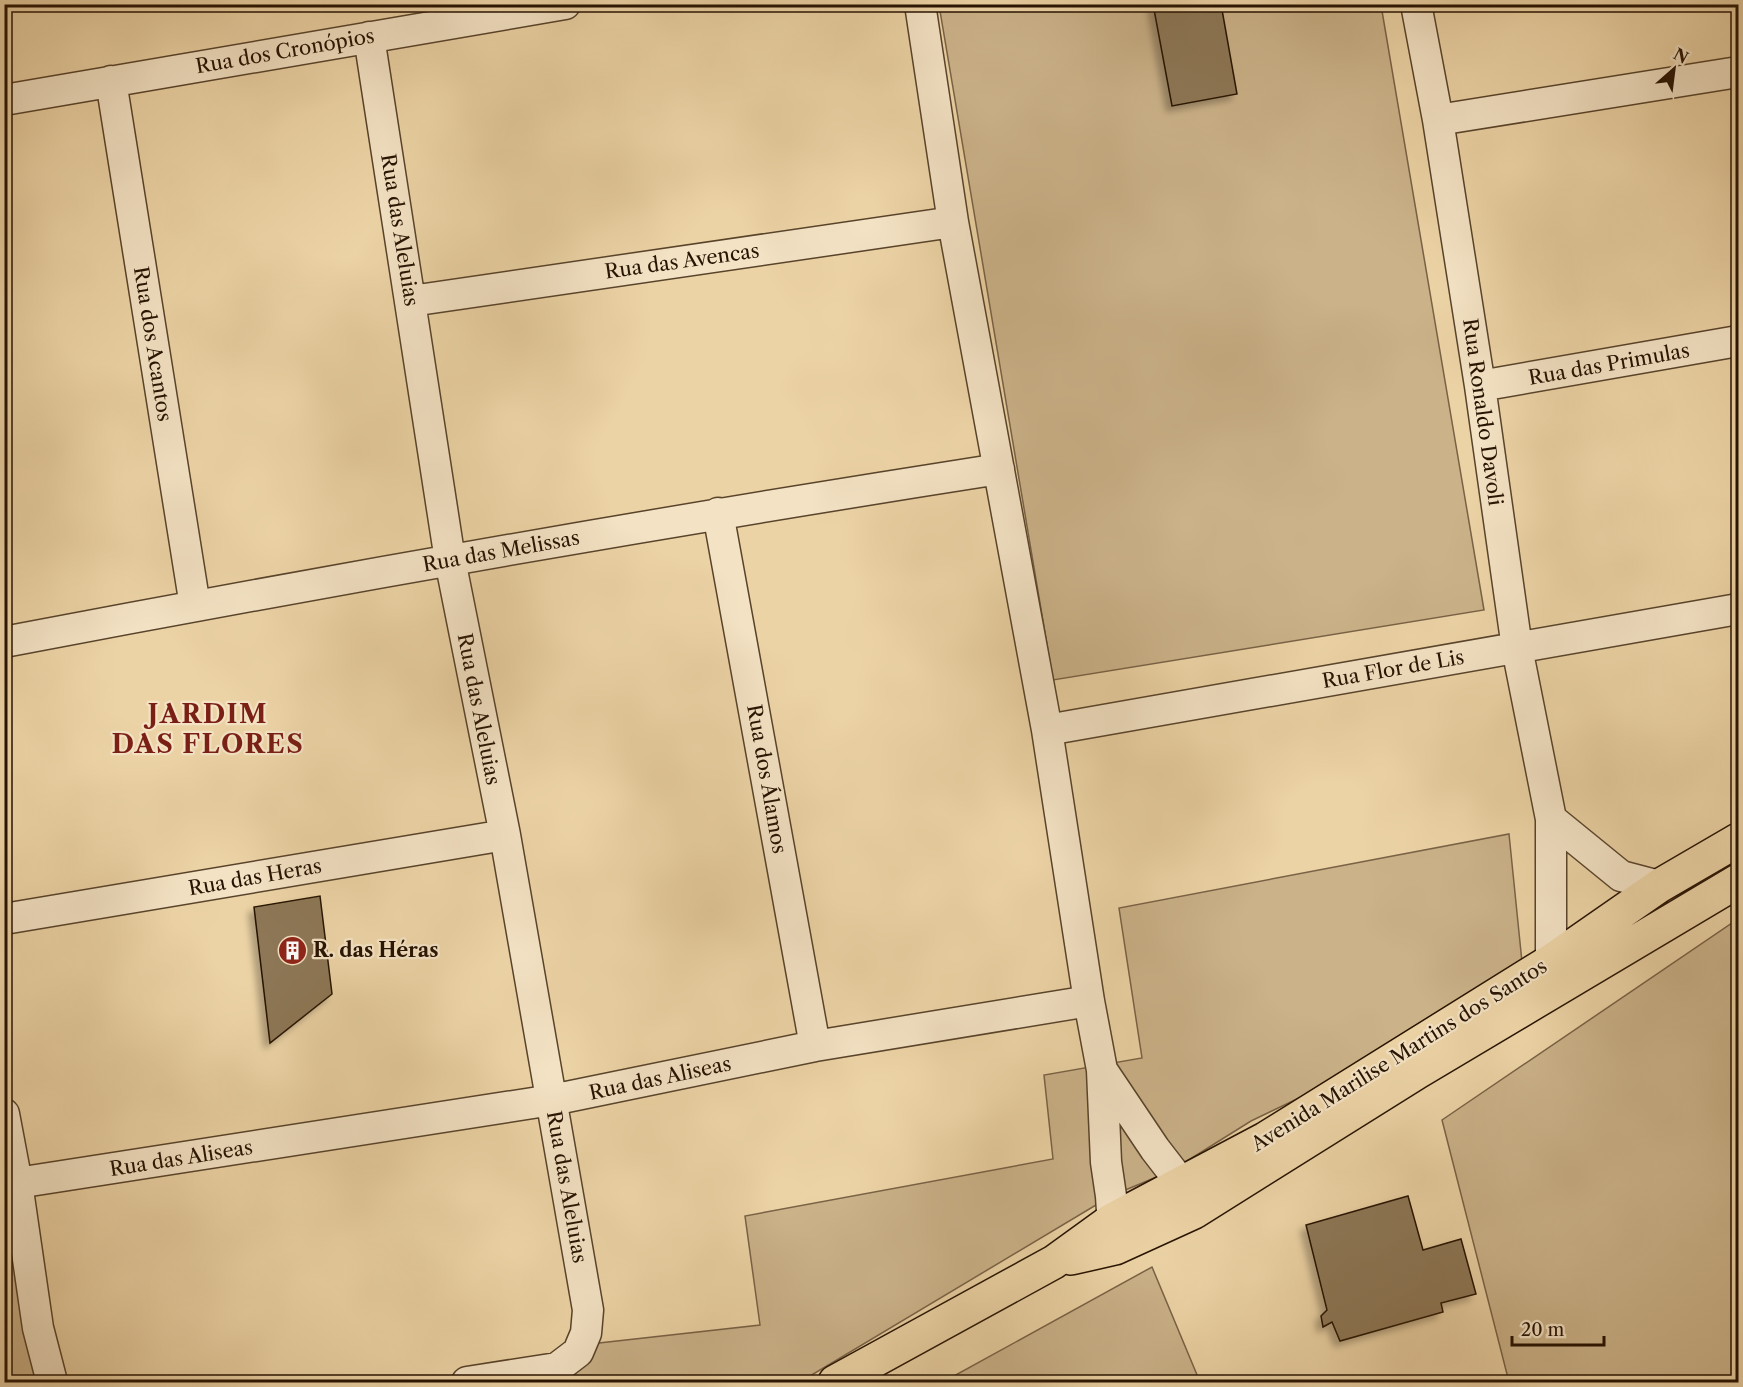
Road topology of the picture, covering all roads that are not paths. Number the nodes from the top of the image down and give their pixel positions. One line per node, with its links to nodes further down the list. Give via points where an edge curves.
1 (565, 4): 4 (street, Rua dos Cronópios)
2 (920, 4): 9 (street)
3 (1416, 4): 8 (street, Rua Ronaldo Davoli)
4 (369, 37): 6 (street, Rua dos Cronópios); 10 (street, Rua das Aleluias)
5 (1738, 72): 8 (street)
6 (111, 81): 7 (street, Rua dos Cronópios); 16 (street, Rua dos Acantos)
7 (4, 100)
8 (1438, 120): 12 (street, Rua Ronaldo Davoli)
9 (953, 222): 10 (street, Rua das Avencas); 13 (street)
10 (411, 301): 15 (street, Rua das Aleluias)
11 (1738, 341): 12 (street, Rua das Primulas)
12 (1480, 386): 19 (street, Rua Ronaldo Davoli)
13 (999, 469): 14 (street, Rua das Melissas); 20 (street)
14 (718, 513): 15 (street, Rua das Melissas); 29 (street, Rua dos Álamos)
15 (450, 560): 16 (street, Rua das Melissas); 22 (street, Rua das Aleluias)
16 (195, 606): 18 (street, Rua das Melissas)
17 (1738, 609): 19 (street, Rua Flor de Lis)
18 (4, 642)
19 (1517, 648): 20 (street, Rua Flor de Lis); 21 (street, Rua Ronaldo Davoli)
20 (1047, 730): 28 (street)
21 (1551, 819): 25 (street, via 1622,876); 27 (street, Rua Ronaldo Davoli)
22 (505, 835): 26 (street, Rua das Heras); 31 (street, Rua das Aleluias)
23 (1738, 840): 25 (main road, Avenida Marilise Martins dos Santos)
24 (1738, 881): 34 (main road, Avenida Marilise Martins dos Santos, via 1419,1071)
25 (1659, 886): 27 (main road, Avenida Marilise Martins dos Santos)
26 (4, 919)
27 (1551, 961): 34 (main road, Avenida Marilise Martins dos Santos, via 1265,1139)
28 (1089, 1001): 29 (street, Rua das Aliseas); 30 (street)
29 (815, 1046): 31 (street, Rua das Aliseas)
30 (1102, 1070): 34 (street); 35 (street)
31 (552, 1100): 33 (street, Rua das Aliseas); 37 (street, Rua das Aleluias, via 588,1310 586,1333 578,1352 557,1368)
32 (4, 1114): 33 (street)
33 (17, 1183): 36 (street, via 38,1328)
34 (1188, 1198): 35 (main road, Avenida Marilise Martins dos Santos)
35 (1114, 1234): 38 (main road, Avenida Marilise Martins dos Santos, via 1054,1262)
36 (52, 1383)
37 (467, 1383)
38 (834, 1383)

